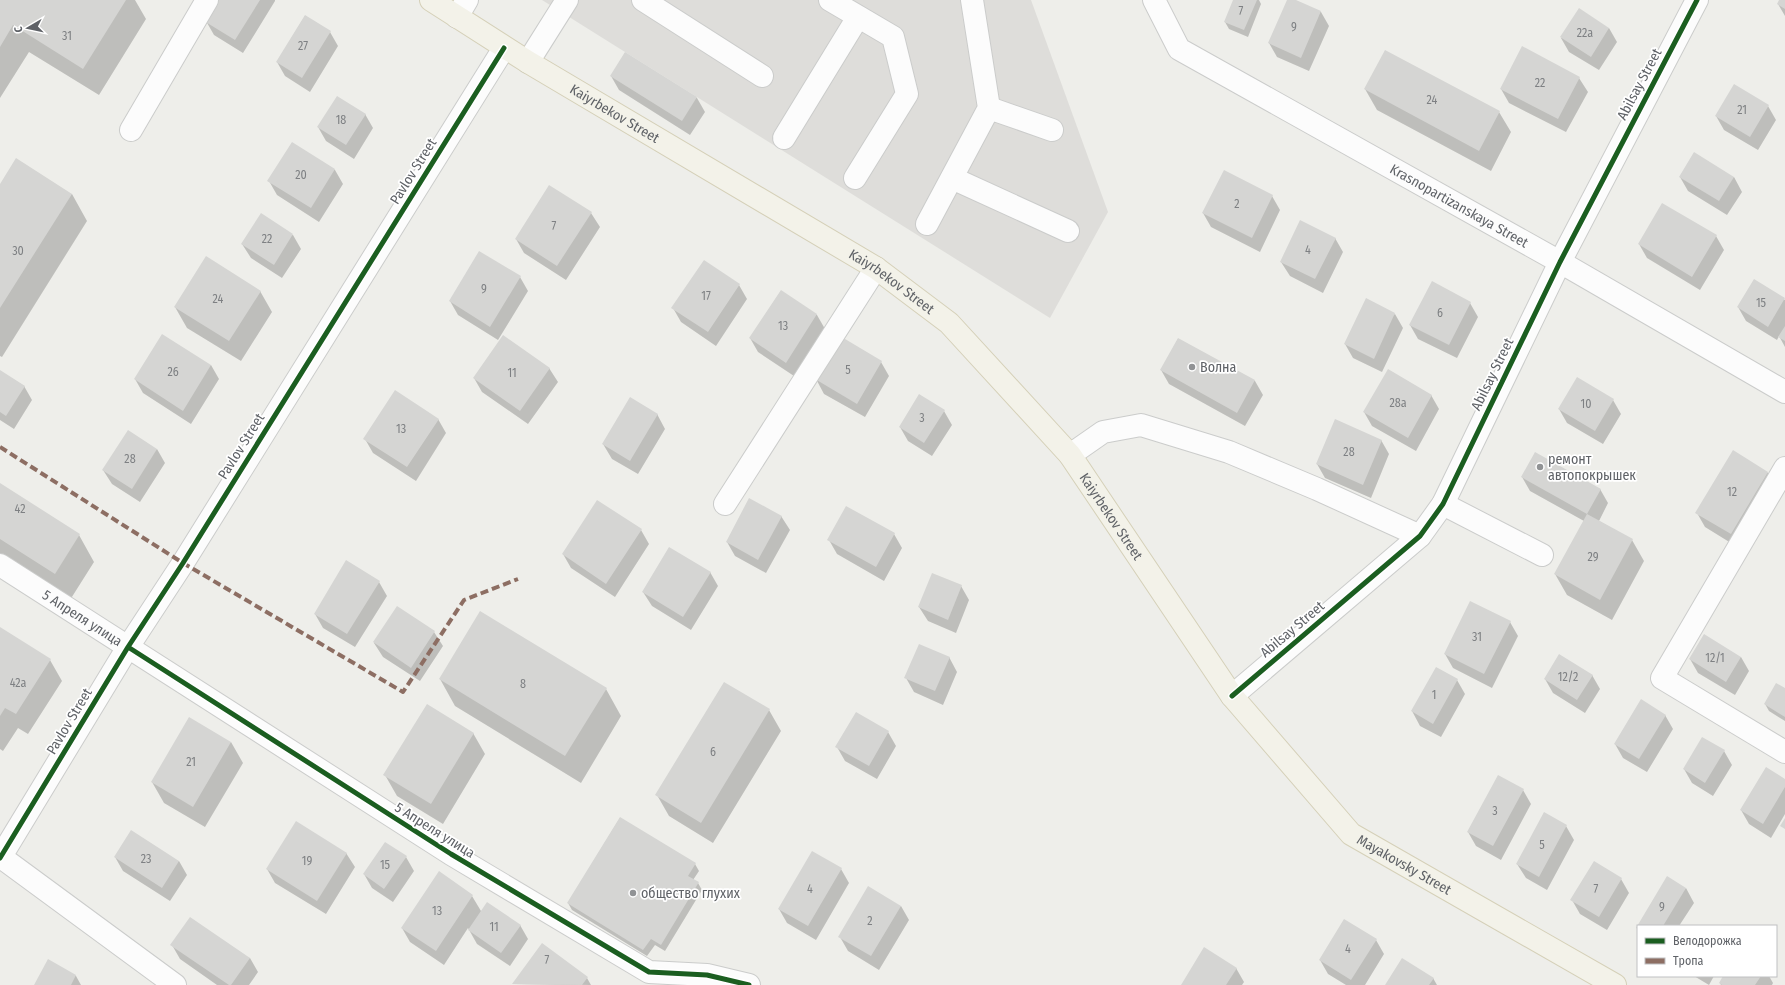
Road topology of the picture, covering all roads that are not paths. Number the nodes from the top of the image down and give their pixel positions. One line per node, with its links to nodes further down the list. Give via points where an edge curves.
1 (207, 0): 15 (street)
2 (431, 0): 9 (main road, Kaiyrbekov Street)
3 (567, 0): 12 (street)
4 (643, 0): 13 (street)
5 (830, 0): 10 (street)
6 (972, 0): 14 (street)
7 (1154, 0): 22 (street, Krasnopartizanskaya Street, via 1179,49)
8 (1697, 0): 22 (street, Abilsay Street)
9 (462, 9): 11 (main road, Kaiyrbekov Street)
10 (858, 17): 17 (street); 18 (street, via 893,37 907,94)
11 (504, 48): 12 (main road, Kaiyrbekov Street); 32 (street, Pavlov Street)
12 (528, 62): 23 (main road, Kaiyrbekov Street)
13 (762, 76)
14 (989, 108): 16 (street); 19 (street)
15 (131, 130)
16 (1052, 130)
17 (784, 138)
18 (855, 178)
19 (952, 178): 20 (street); 21 (street)
20 (926, 224)
21 (1068, 232)
22 (1560, 262): 24 (street, Krasnopartizanskaya Street); 28 (street, Abilsay Street)
23 (876, 268): 25 (main road, Kaiyrbekov Street, via 949,323); 27 (street)
24 (1785, 392)
25 (1070, 455): 29 (street, via 1103,432 1141,425 1229,452); 33 (main road, Kaiyrbekov Street)
26 (1785, 468): 34 (street, via 1662,678)
27 (725, 504)
28 (1443, 504): 29 (street, Abilsay Street); 30 (street)
29 (1420, 536): 33 (street, Abilsay Street)
30 (1542, 555)
31 (0, 565): 32 (street, 5 Апреля улица)
32 (128, 647): 35 (street, Pavlov Street); 37 (street, 5 Апреля улица, via 451,854 649,972 707,975)
33 (1232, 696): 38 (main road, Mayakovsky Street, via 1351,834)
34 (1785, 752)
35 (0, 858): 36 (street)
36 (175, 985)
37 (749, 985)
38 (1615, 985)

